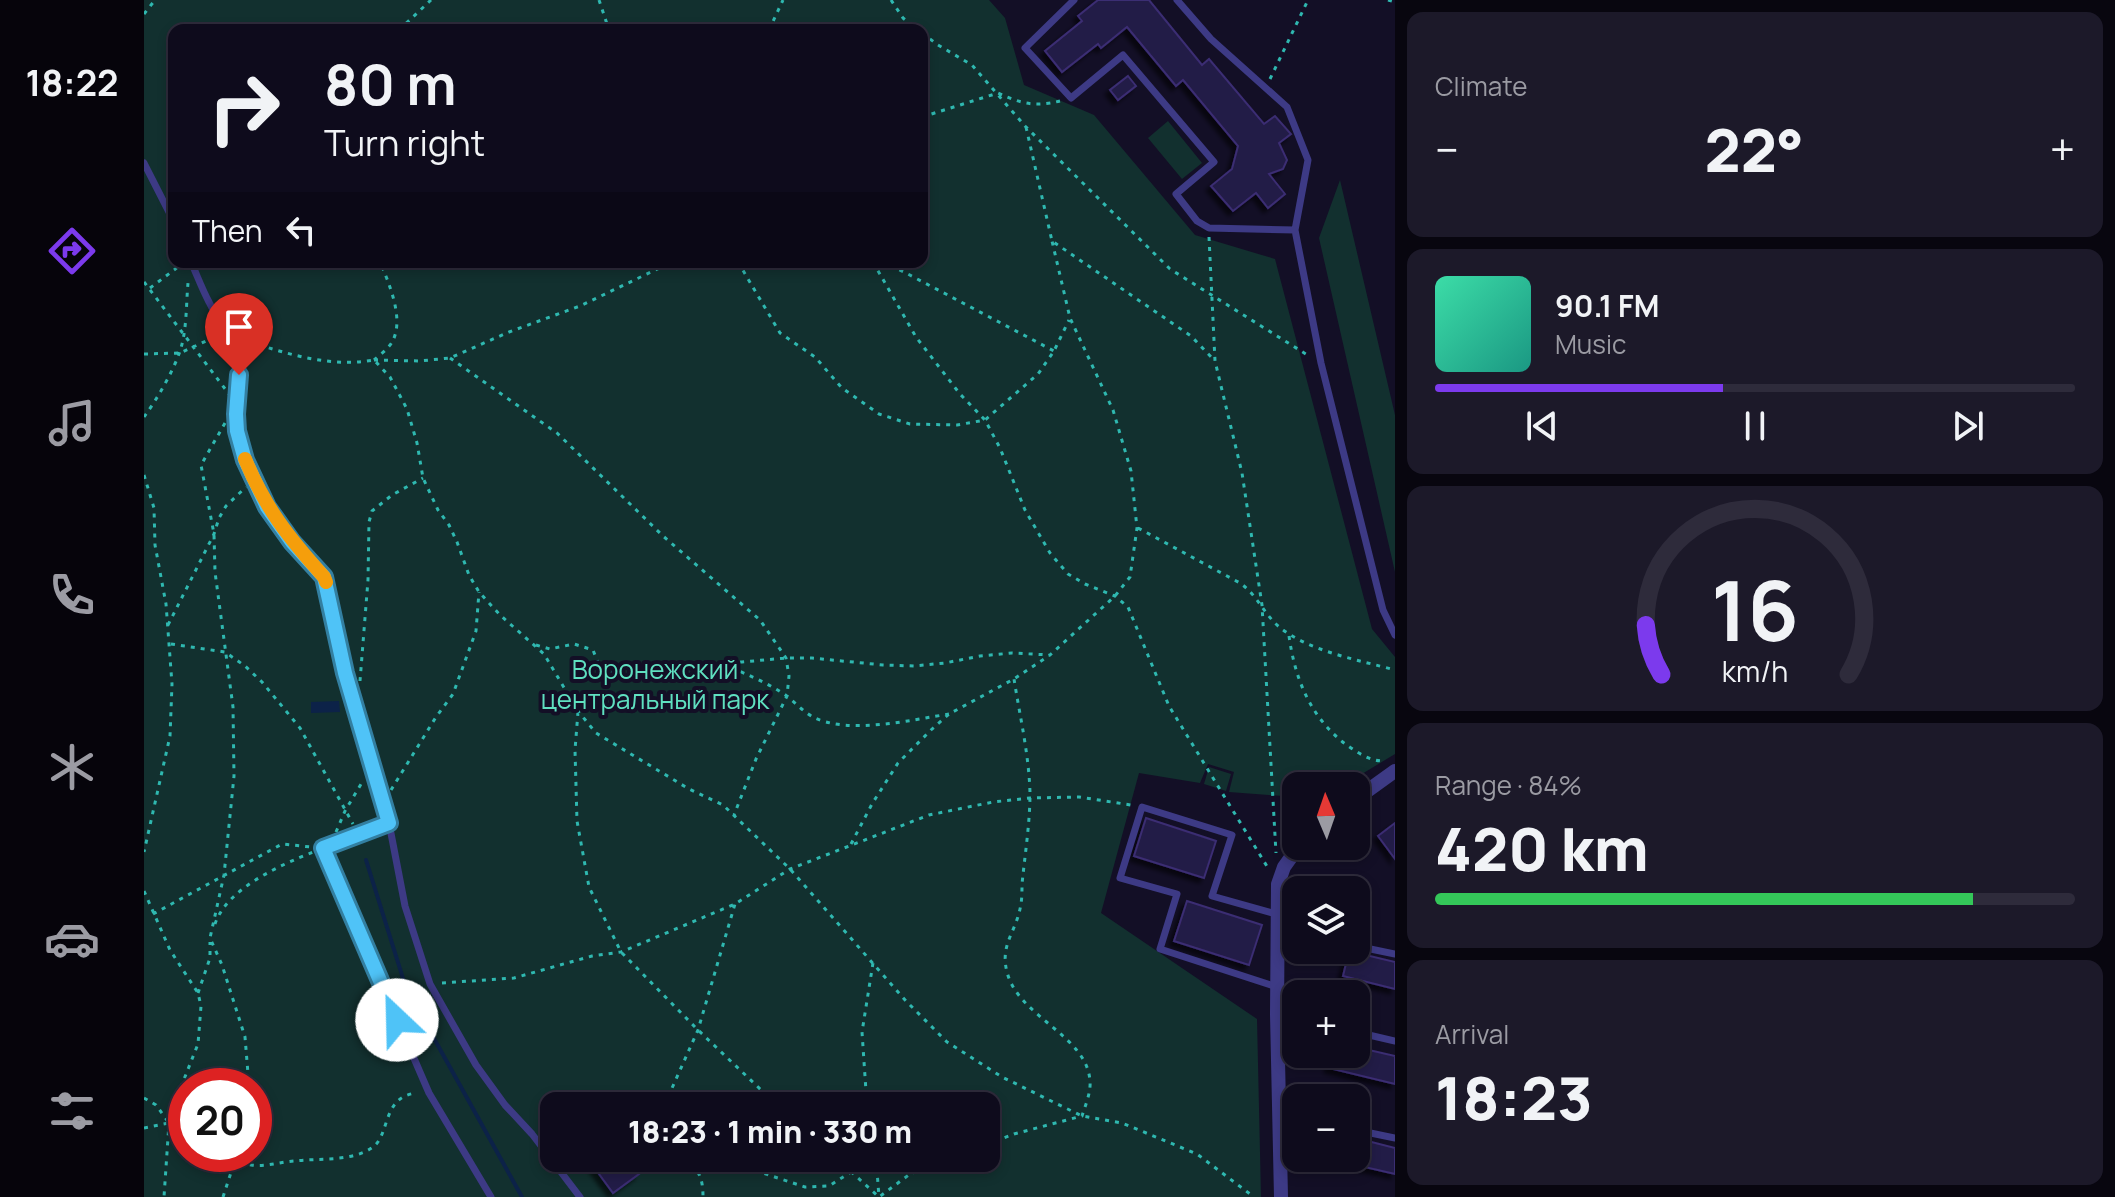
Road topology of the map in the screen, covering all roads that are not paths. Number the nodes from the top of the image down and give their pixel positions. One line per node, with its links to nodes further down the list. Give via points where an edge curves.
1 (1074, 0): 5 (lane, via 1025,48 1071,98 1123,55 1214,162 1176,194 1197,221 1209,228)
2 (1177, 0): 5 (lane, via 1211,39 1287,107 1308,160)
3 (144, 163): 4 (lane)
4 (168, 210)
5 (1295, 230): 7 (lane, via 1321,363 1383,610)
6 (191, 268): 10 (lane, via 227,336 239,375 237,431 253,479 292,542 324,577 345,673)
7 (1395, 635)
8 (1390, 766): 9 (street)
9 (1370, 785)
10 (389, 823): 25 (lane, via 323,848 429,1093); 26 (lane, via 405,906 430,984 476,1065)
11 (1289, 860): 12 (street, via 1278,884)
12 (1277, 914): 13 (street); 17 (lane, via 1212,896 1232,835 1142,807 1120,878 1177,894 1160,949)
13 (1277, 930): 14 (lane); 17 (street)
14 (1282, 931)
15 (1370, 949): 16 (lane)
16 (1395, 954)
17 (1277, 987): 18 (street)
18 (1277, 1014): 19 (lane); 22 (street)
19 (1282, 1015)
20 (1370, 1035): 21 (lane)
21 (1395, 1041)
22 (1280, 1114): 27 (street)
23 (1370, 1133): 24 (lane)
24 (1395, 1138)
25 (491, 1197)
26 (580, 1197)
27 (1281, 1197)

